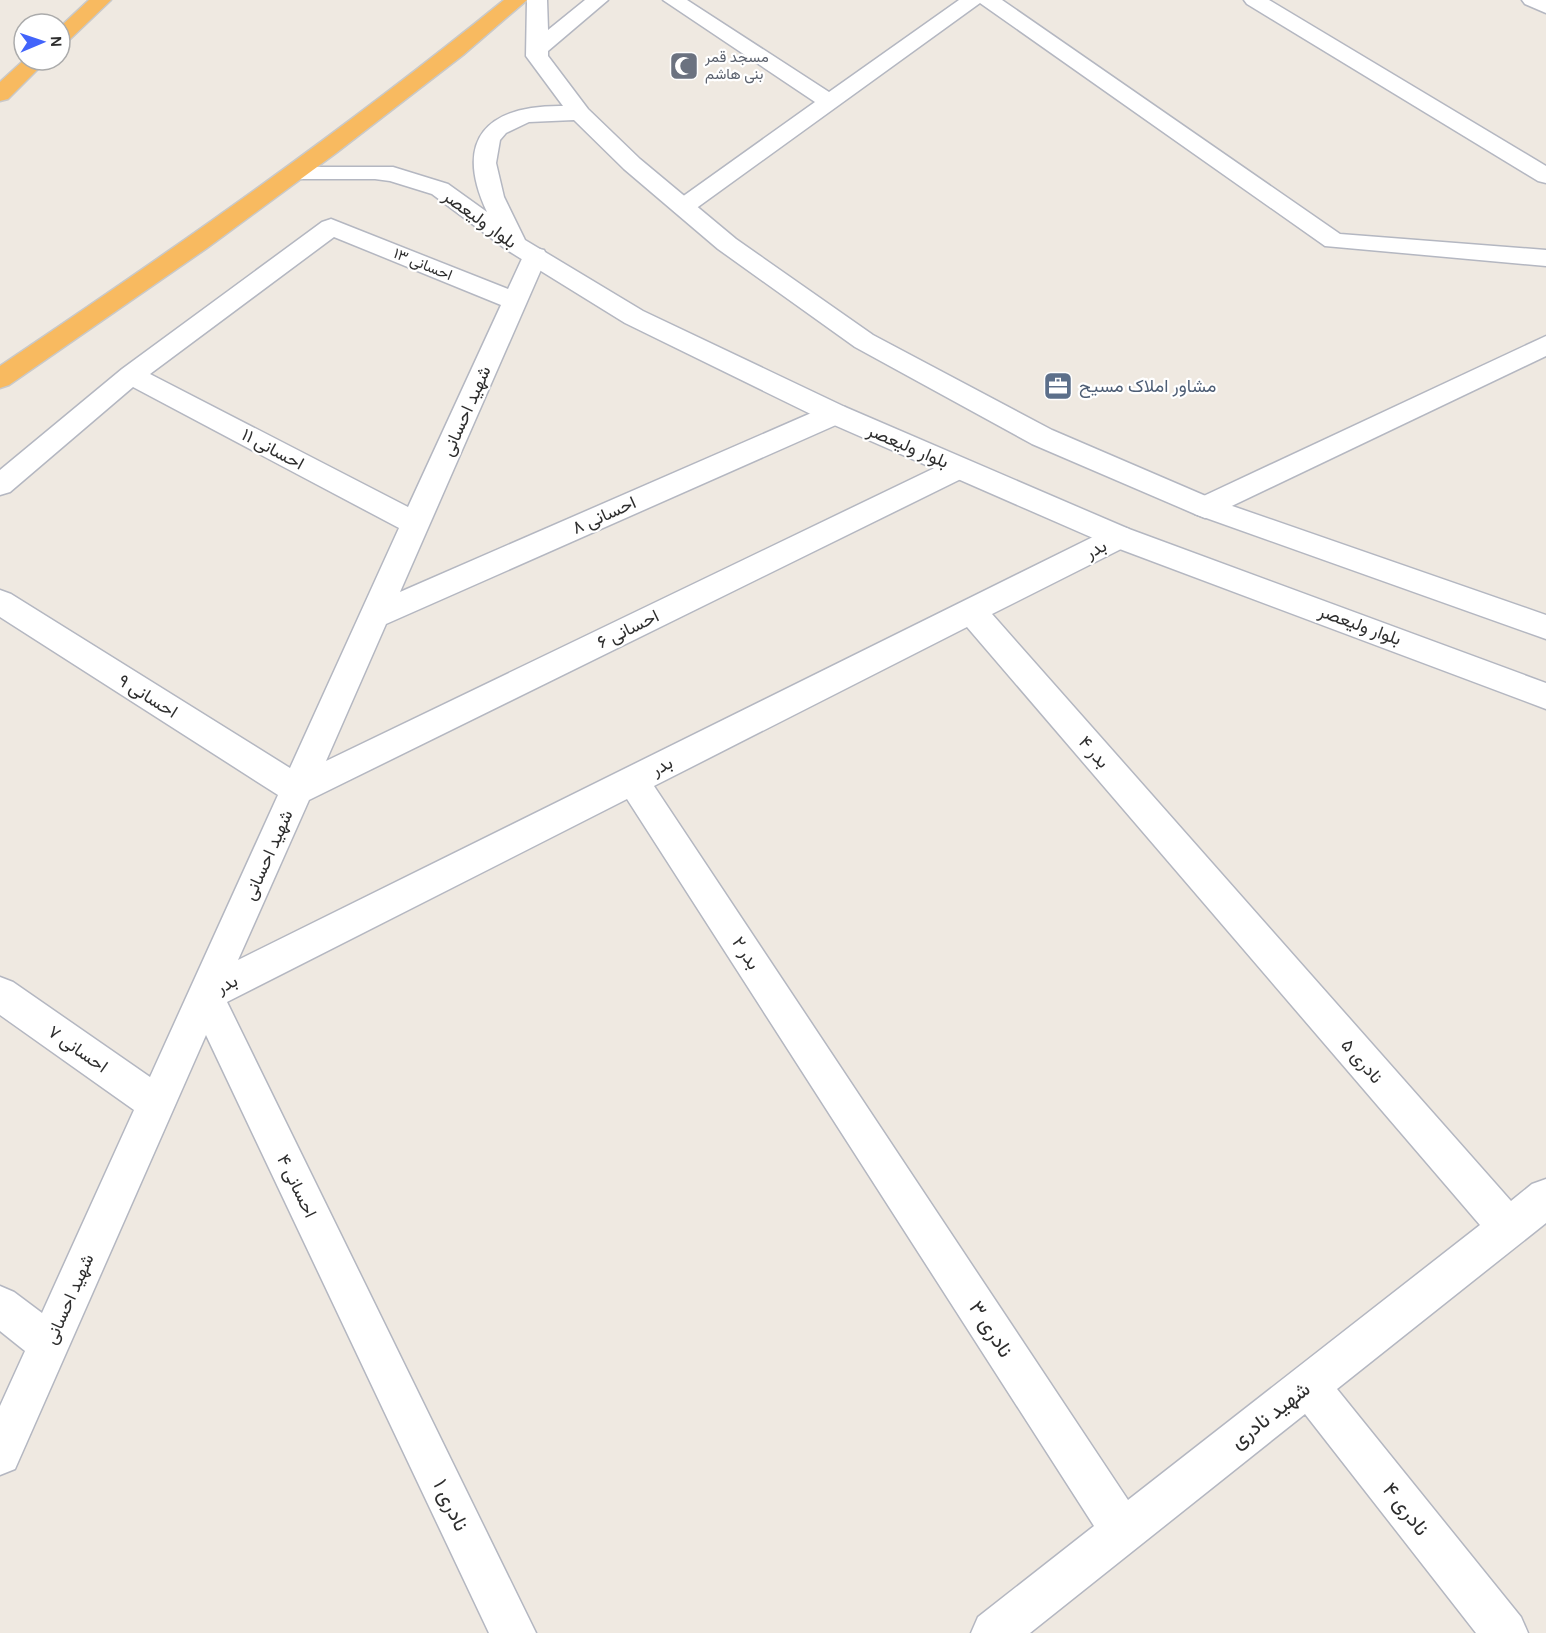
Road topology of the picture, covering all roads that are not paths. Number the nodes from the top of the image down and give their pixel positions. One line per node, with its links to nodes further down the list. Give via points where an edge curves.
1 (101, 0): 11 (highway)
2 (517, 0): 17 (highway, via 451,56)
3 (537, 0): 12 (street)
4 (598, 0): 12 (street)
5 (673, 0): 15 (street)
6 (988, 0): 21 (street, via 1334,241)
7 (1254, 0): 18 (street)
8 (1532, 0): 10 (street)
9 (961, 2): 15 (street)
10 (1546, 8)
11 (72, 27)
12 (536, 50): 16 (street)
13 (23, 72): 14 (highway)
14 (0, 94)
15 (829, 102): 19 (street)
16 (580, 114): 19 (street); 20 (street, via 548,112 524,117 504,126 487,144 484,155 493,202)
17 (293, 174): 20 (street, بلوار ولیعصر, via 384,173 440,189); 25 (highway)
18 (1546, 177)
19 (683, 207): 29 (street, via 864,341 1042,437)
20 (525, 251): 22 (street, شهید احسانی); 26 (street, بلوار ولیعصر, via 634,316)
21 (1546, 258)
22 (514, 301): 24 (street, احسانی ۱۳, via 331,227); 30 (street, شهید احسانی)
23 (1546, 345): 29 (street)
24 (131, 375): 28 (street); 30 (street, احسانی ۱۱)
25 (0, 379)
26 (835, 414): 27 (street, بلوار ولیعصر); 34 (street, احسانی ۸)
27 (959, 468): 31 (street, بلوار ولیعصر); 38 (street, احسانی ۶)
28 (0, 485)
29 (1205, 507): 35 (street)
30 (416, 524): 34 (street, شهید احسانی)
31 (1119, 537): 33 (street, بدر); 36 (street, بلوار ولیعصر)
32 (0, 602): 38 (street, احسانی ۹)
33 (971, 611): 37 (street, بدر); 39 (street, بدر ۴)
34 (374, 616): 38 (street, شهید احسانی)
35 (1546, 627)
36 (1546, 696)
37 (633, 781): 41 (street, بدر); 43 (street, بدر ۲)
38 (297, 790): 41 (street, شهید احسانی)
39 (1216, 893): 45 (street, نادری ۵)
40 (0, 994): 42 (street, احسانی ۷)
41 (205, 995): 42 (street, شهید احسانی); 48 (street, احسانی ۴)
42 (157, 1104): 47 (street, شهید احسانی)
43 (858, 1126): 51 (street, نادری ۳)
44 (1546, 1198): 45 (street, شهید نادری)
45 (1508, 1228): 49 (street, شهید نادری)
46 (0, 1306): 47 (street)
47 (49, 1344): 50 (street, شهید احسانی)
48 (389, 1378): 52 (street, نادری ۱)
49 (1308, 1385): 51 (street, شهید نادری); 54 (street, نادری ۴)
50 (0, 1454)
51 (1123, 1531): 53 (street, شهید نادری)
52 (513, 1633)
53 (994, 1633)
54 (1504, 1633)

